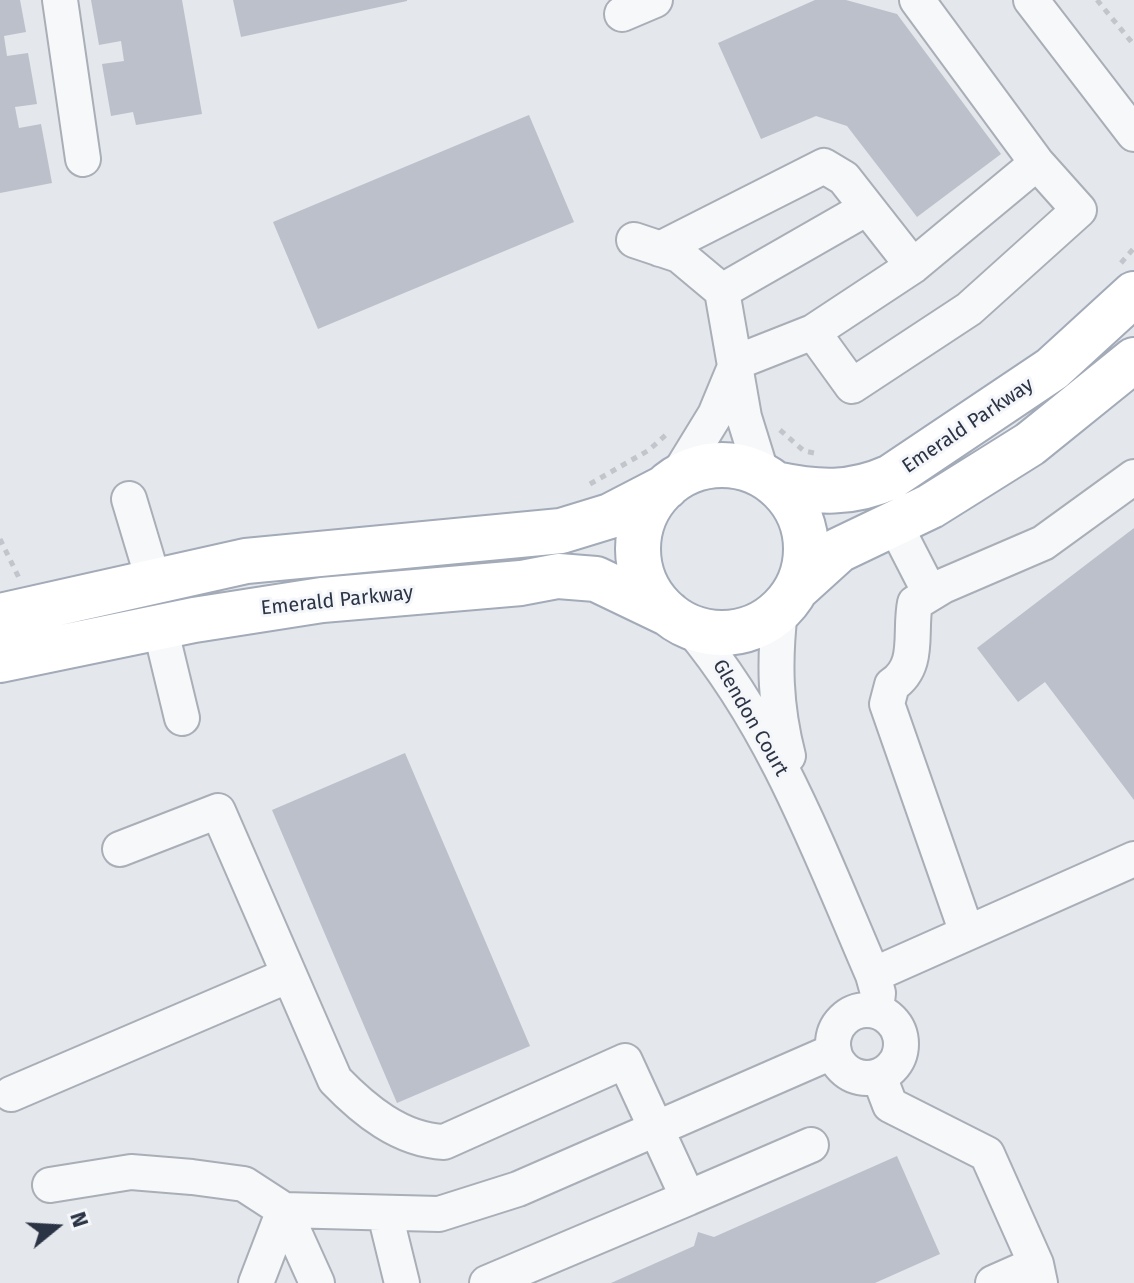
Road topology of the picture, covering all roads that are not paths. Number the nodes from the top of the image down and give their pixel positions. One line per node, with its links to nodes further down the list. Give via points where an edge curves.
1 (60, 0): 7 (street)
2 (655, 0): 5 (street)
3 (917, 0): 8 (street)
4 (1031, 0): 6 (street)
5 (622, 14)
6 (1134, 134)
7 (83, 159)
8 (1037, 163): 10 (street); 13 (street, via 1079,210 969,309 852,386)
9 (867, 208): 10 (street); 12 (street); 12 (street, via 844,178 824,166 647,244 679,255)
10 (913, 266): 13 (street)
11 (1125, 282): 17 (main road, Emerald Parkway, via 1052,369 891,477 864,489 827,493)
12 (722, 291): 15 (street)
13 (813, 332): 15 (street)
14 (1134, 360): 20 (main road, via 1030,444)
15 (737, 362): 17 (street, via 744,417); 18 (street, via 715,415)
16 (1134, 477): 22 (street, via 1043,543)
17 (768, 480): 18 (main road, via 745,468 710,465); 24 (main road, via 796,510 802,525 806,557)
18 (672, 482): 21 (main road, via 610,516 561,531 246,561); 25 (main road, via 655,499 641,528 639,559 649,590)
19 (129, 499): 21 (street)
20 (894, 523): 22 (street); 24 (main road, via 826,558)
21 (153, 579): 23 (main road)
22 (930, 593): 32 (street, via 915,603 913,655 892,685 887,704)
23 (10, 597)
24 (788, 599): 25 (main road, via 760,624 738,632 713,633); 29 (street, Glendon Court, via 774,668 778,717)
25 (680, 621): 26 (main road, Emerald Parkway, via 648,601 577,575 322,600); 29 (street, Glendon Court, via 719,661)
26 (160, 627): 27 (main road, Emerald Parkway); 28 (street)
27 (0, 660)
28 (182, 718)
29 (804, 814): 34 (street, Glendon Court)
30 (120, 849): 33 (street, via 218,811)
31 (1134, 859): 32 (street)
32 (967, 933): 34 (street)
33 (289, 975): 38 (street); 39 (street, via 335,1080 368,1113 427,1141 444,1142 625,1061)
34 (873, 975): 35 (street, Glendon Court)
35 (876, 1011): 36 (street, via 843,1019); 37 (street, via 893,1021 901,1039 897,1061)
36 (834, 1051): 37 (street, via 846,1071); 39 (street)
37 (879, 1076): 45 (street, via 890,1105 987,1154)
38 (11, 1094)
39 (658, 1128): 42 (street); 44 (street, via 518,1189 439,1214)
40 (811, 1145): 42 (street)
41 (50, 1185): 43 (street, via 131,1172 192,1177 244,1184)
42 (688, 1198): 49 (street)
43 (284, 1210): 44 (street); 46 (street); 47 (street)
44 (385, 1214): 48 (street)
45 (1038, 1273): 50 (street)
46 (256, 1283)
47 (317, 1283)
48 (402, 1283)
49 (487, 1283)
50 (993, 1283)

